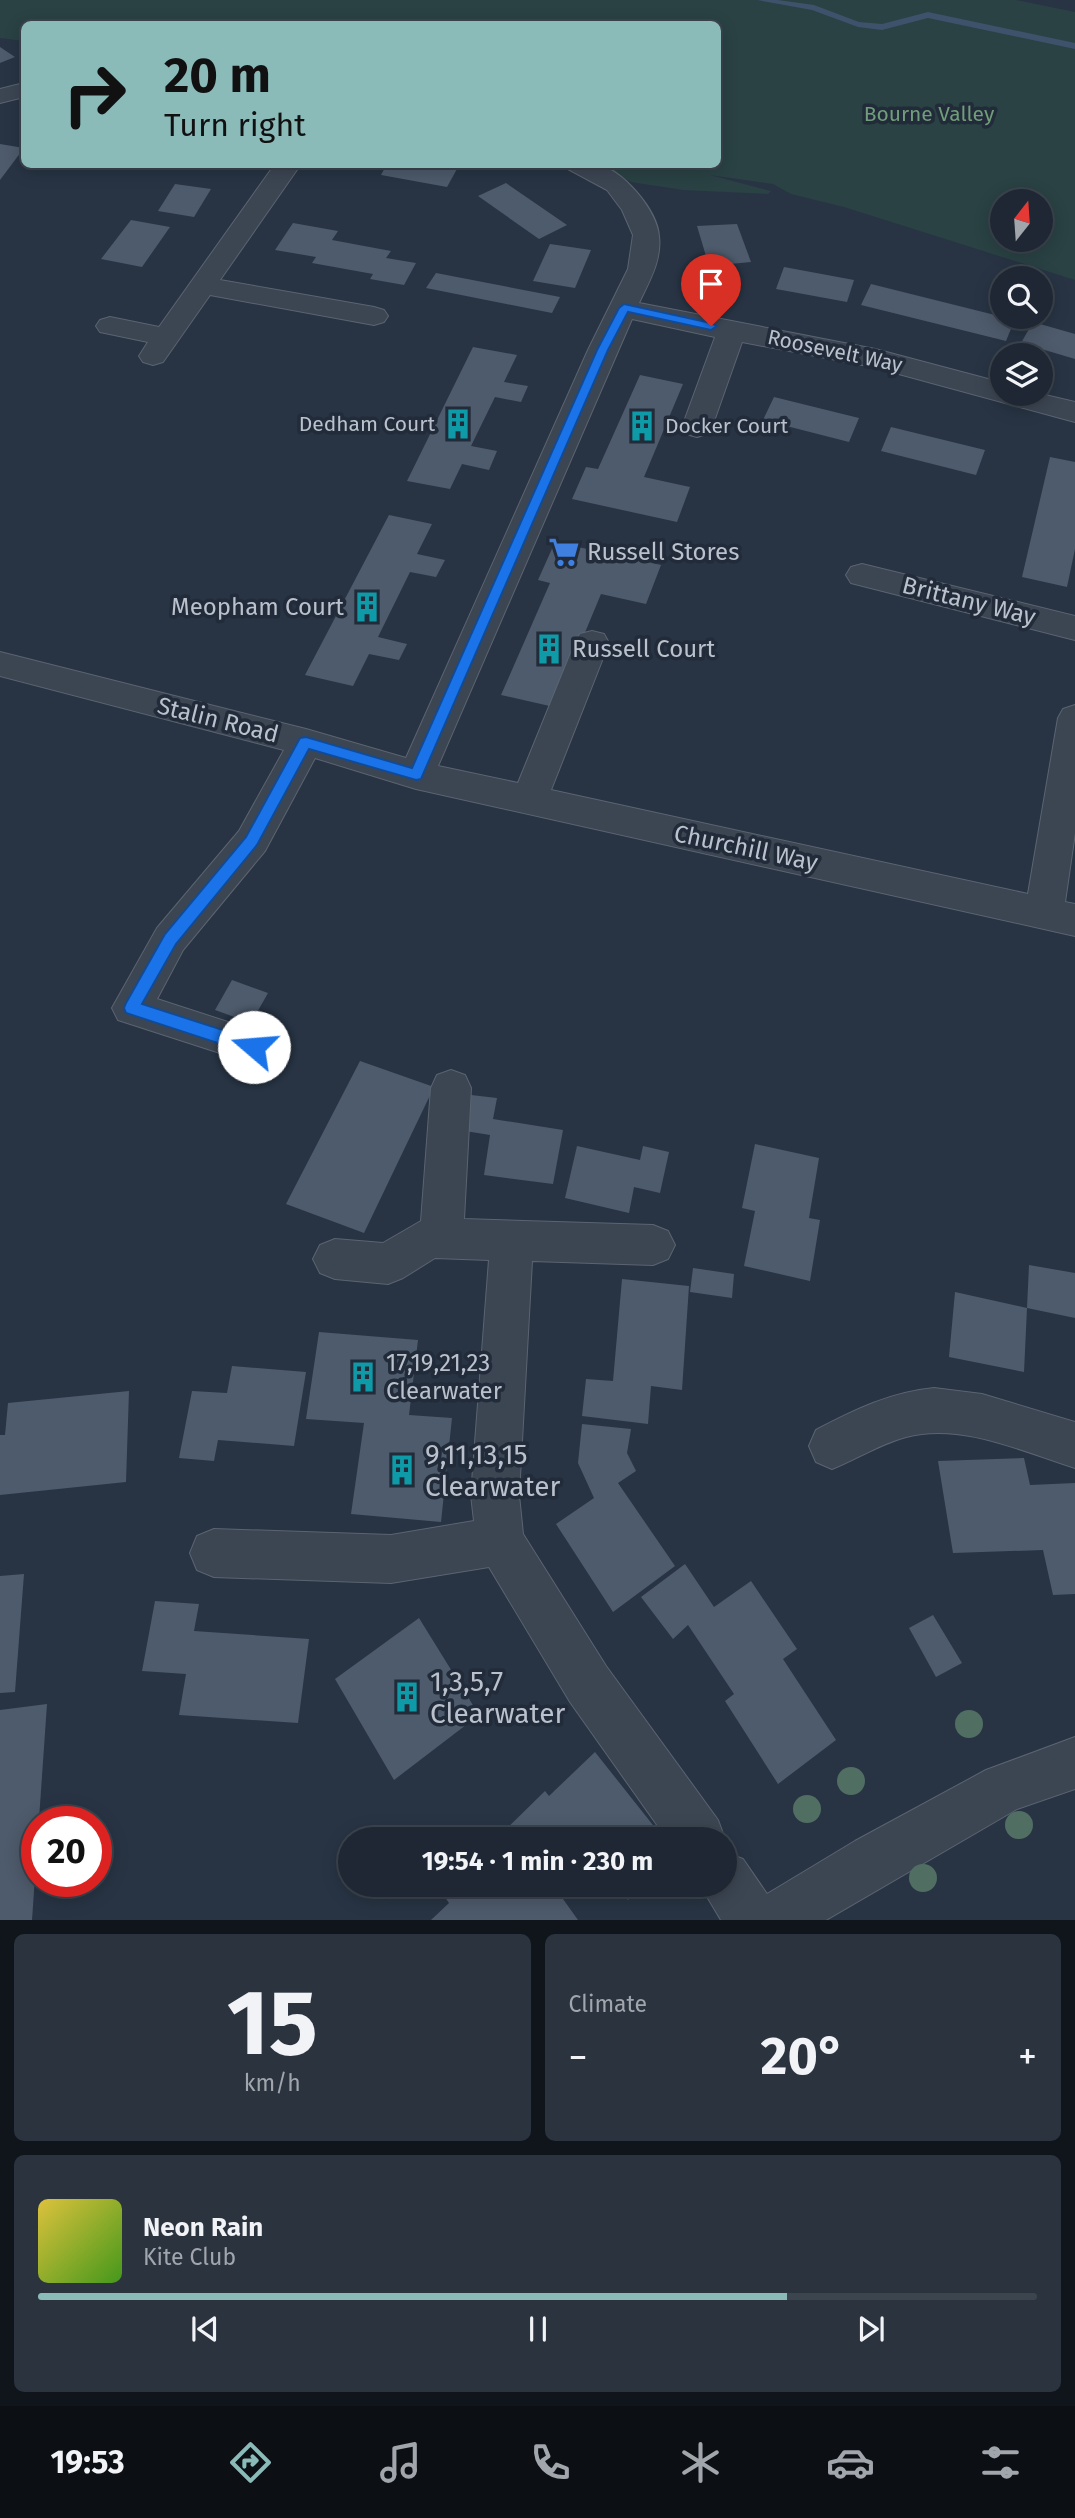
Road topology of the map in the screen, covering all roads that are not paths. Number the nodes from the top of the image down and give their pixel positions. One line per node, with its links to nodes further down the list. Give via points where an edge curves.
1 (21, 91): 2 (street)
2 (0, 96)
3 (285, 168): 5 (street)
4 (585, 168): 6 (street, via 616,184 635,209 646,236 642,269)
5 (204, 286): 7 (street); 8 (street, via 160,346)
6 (624, 308): 9 (street, Roosevelt Way); 20 (street)
7 (374, 316)
8 (110, 326)
9 (732, 330): 10 (street, Roosevelt Way, via 875,358); 13 (street)
10 (990, 389)
11 (1053, 406): 12 (street, Roosevelt Way)
12 (1075, 412)
13 (697, 427)
14 (862, 575): 15 (street, Brittany Way)
15 (1075, 628)
16 (592, 643): 21 (street)
17 (0, 664): 19 (street, Stalin Road)
18 (1075, 718): 22 (street)
19 (306, 742): 20 (street, Stalin Road); 23 (street, via 252,841 170,939 132,1008)
20 (416, 775): 21 (street, Churchill Way)
21 (528, 800): 22 (street, Churchill Way)
22 (1060, 917)
23 (254, 1047)
24 (451, 1088): 25 (street)
25 (435, 1239): 26 (street); 28 (street, via 388,1264)
26 (512, 1239): 27 (street); 31 (street, via 495,1494)
27 (653, 1245)
28 (335, 1259)
29 (1073, 1444): 30 (street, via 1002,1420 926,1410 888,1419)
30 (832, 1446)
31 (500, 1541): 32 (street, via 391,1559); 34 (street, via 589,1684)
32 (214, 1553)
33 (1075, 1763): 37 (street, via 1004,1788)
34 (690, 1827)
35 (737, 1897): 36 (street)
36 (753, 1920)
37 (775, 1920)

